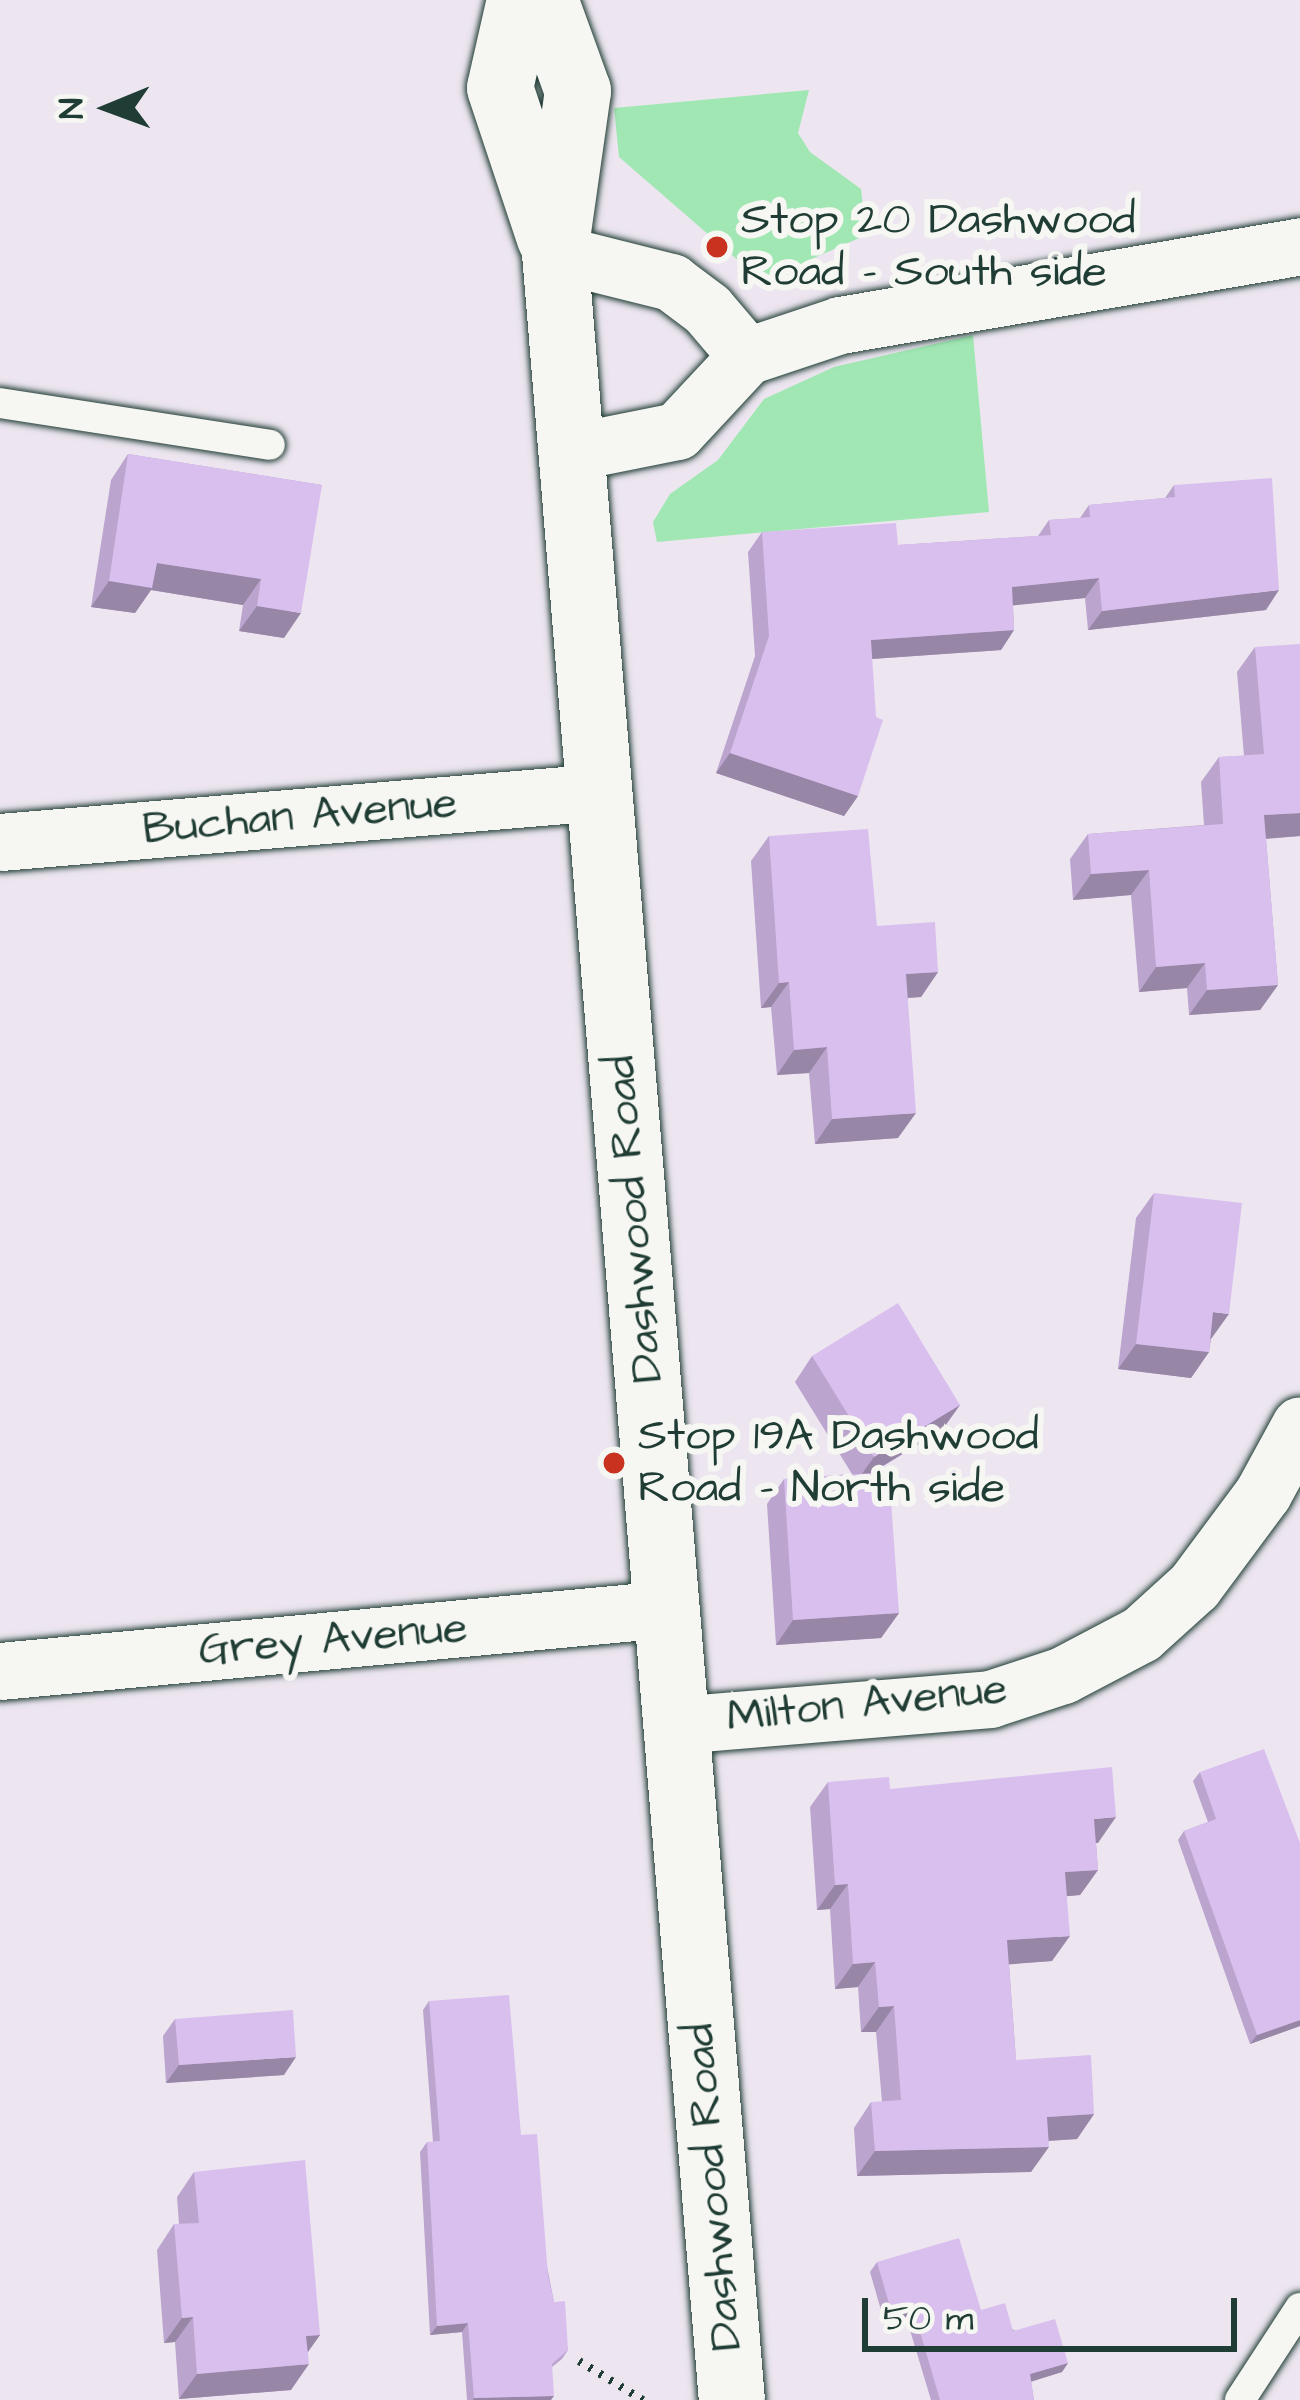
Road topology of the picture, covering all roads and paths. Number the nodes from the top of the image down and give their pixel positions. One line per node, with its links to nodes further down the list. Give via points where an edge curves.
1 (520, 0): 4 (street, Dashwood Road, via 500,88)
2 (545, 0): 4 (street, Dashwood Road, via 578,91)
3 (1300, 246): 5 (street, via 995,292 840,325)
4 (555, 253): 5 (street, via 671,282); 8 (street, Dashwood Road)
5 (747, 356): 8 (street, via 677,431)
6 (0, 403): 7 (lane)
7 (270, 445)
8 (572, 452): 9 (street, Dashwood Road)
9 (600, 792): 10 (street, Buchan Avenue); 12 (street, Dashwood Road)
10 (0, 842)
11 (1300, 1425): 14 (street, Milton Avenue, via 1263,1493 1194,1586 1141,1634 1063,1675 990,1700)
12 (667, 1610): 13 (street, Grey Avenue); 14 (street, Dashwood Road)
13 (0, 1671)
14 (676, 1725): 18 (street, Dashwood Road)
15 (1300, 2308): 19 (lane)
16 (580, 2361): 17 (path)
17 (644, 2400)
18 (732, 2400)
19 (1240, 2400)

